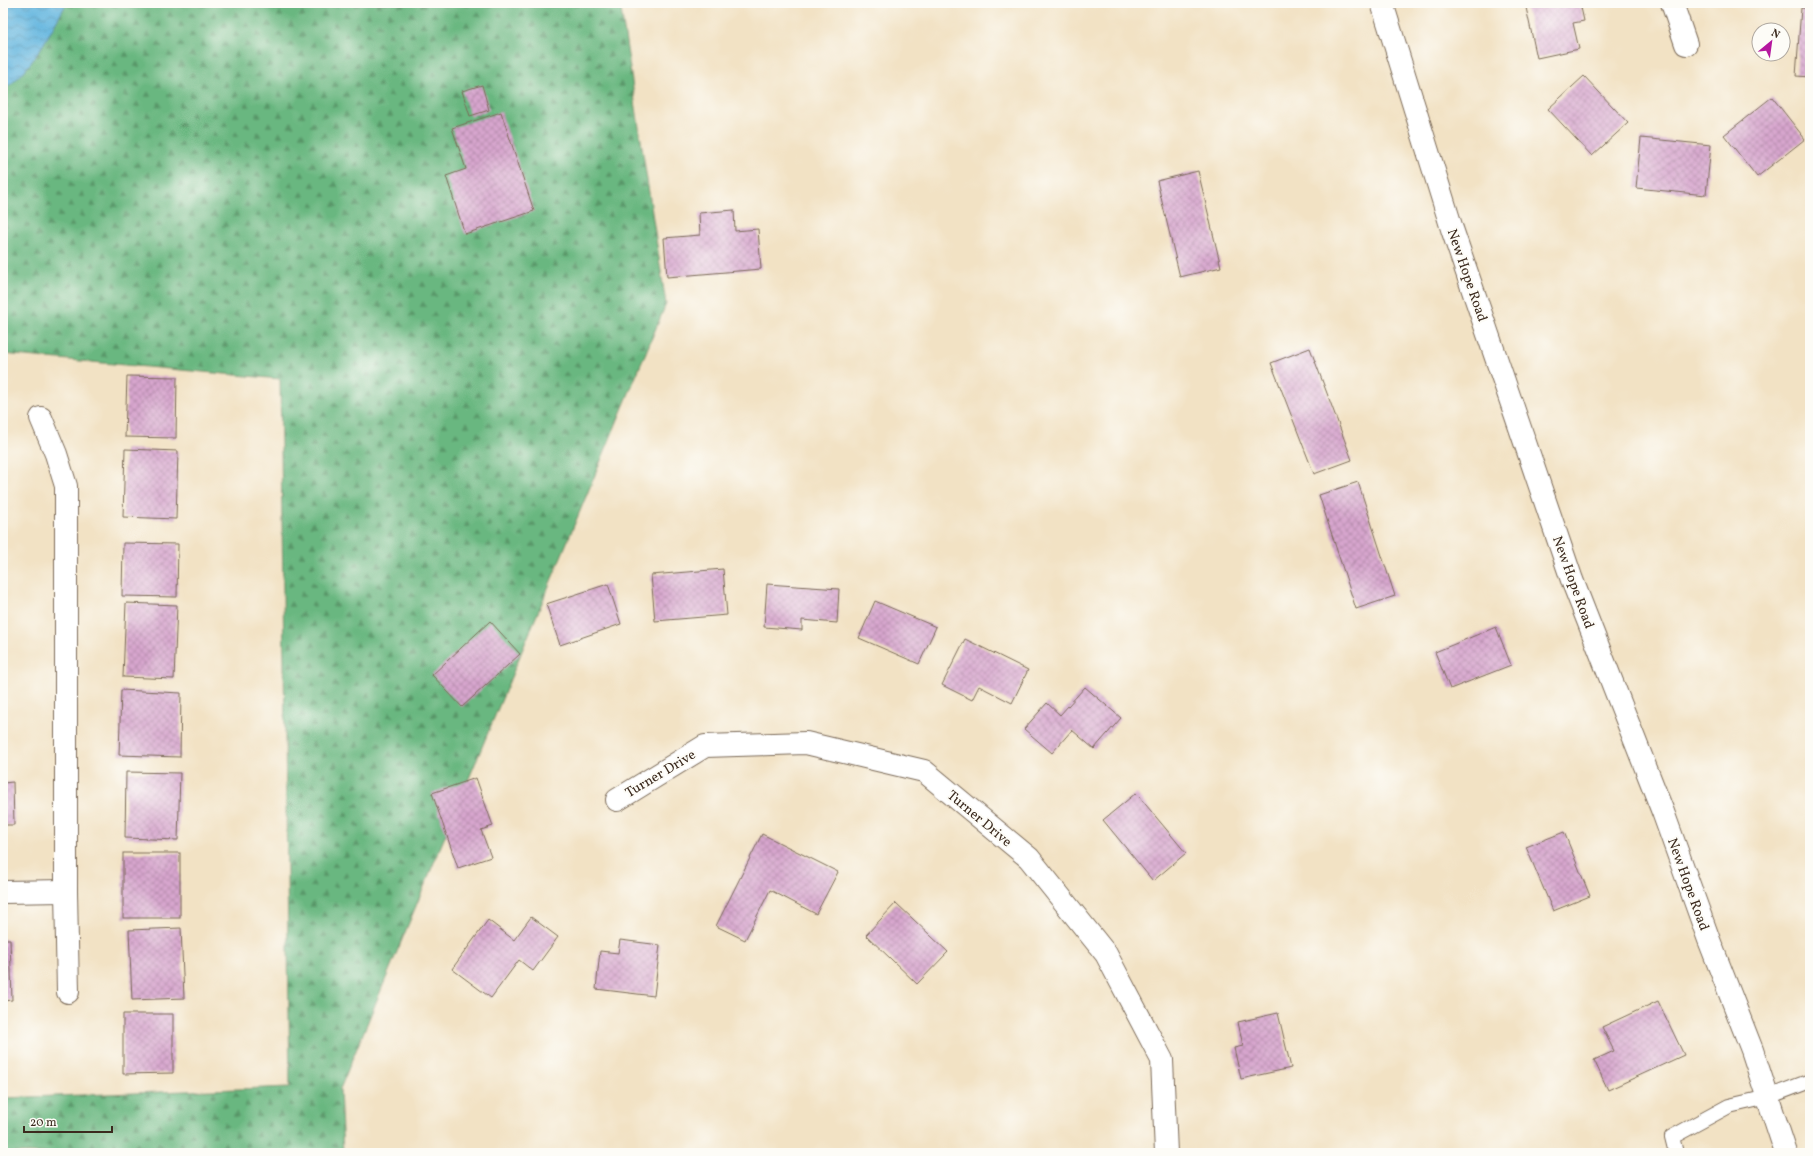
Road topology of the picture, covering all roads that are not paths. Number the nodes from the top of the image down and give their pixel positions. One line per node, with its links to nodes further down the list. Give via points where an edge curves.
1 (1382, 3): 10 (street, New Hope Road, via 1452,229 1572,580 1663,812)
2 (1672, 3): 3 (street)
3 (1686, 44)
4 (41, 418): 6 (street, via 66,486)
5 (617, 800): 11 (street, Turner Drive, via 705,746 806,743 924,771 1029,858 1106,954 1162,1060)
6 (66, 891): 7 (street); 8 (street)
7 (3, 892)
8 (68, 992)
9 (1810, 1081): 10 (lane)
10 (1768, 1097): 12 (lane, via 1729,1106 1672,1136); 13 (street, New Hope Road)
11 (1166, 1153)
12 (1676, 1153)
13 (1786, 1153)

